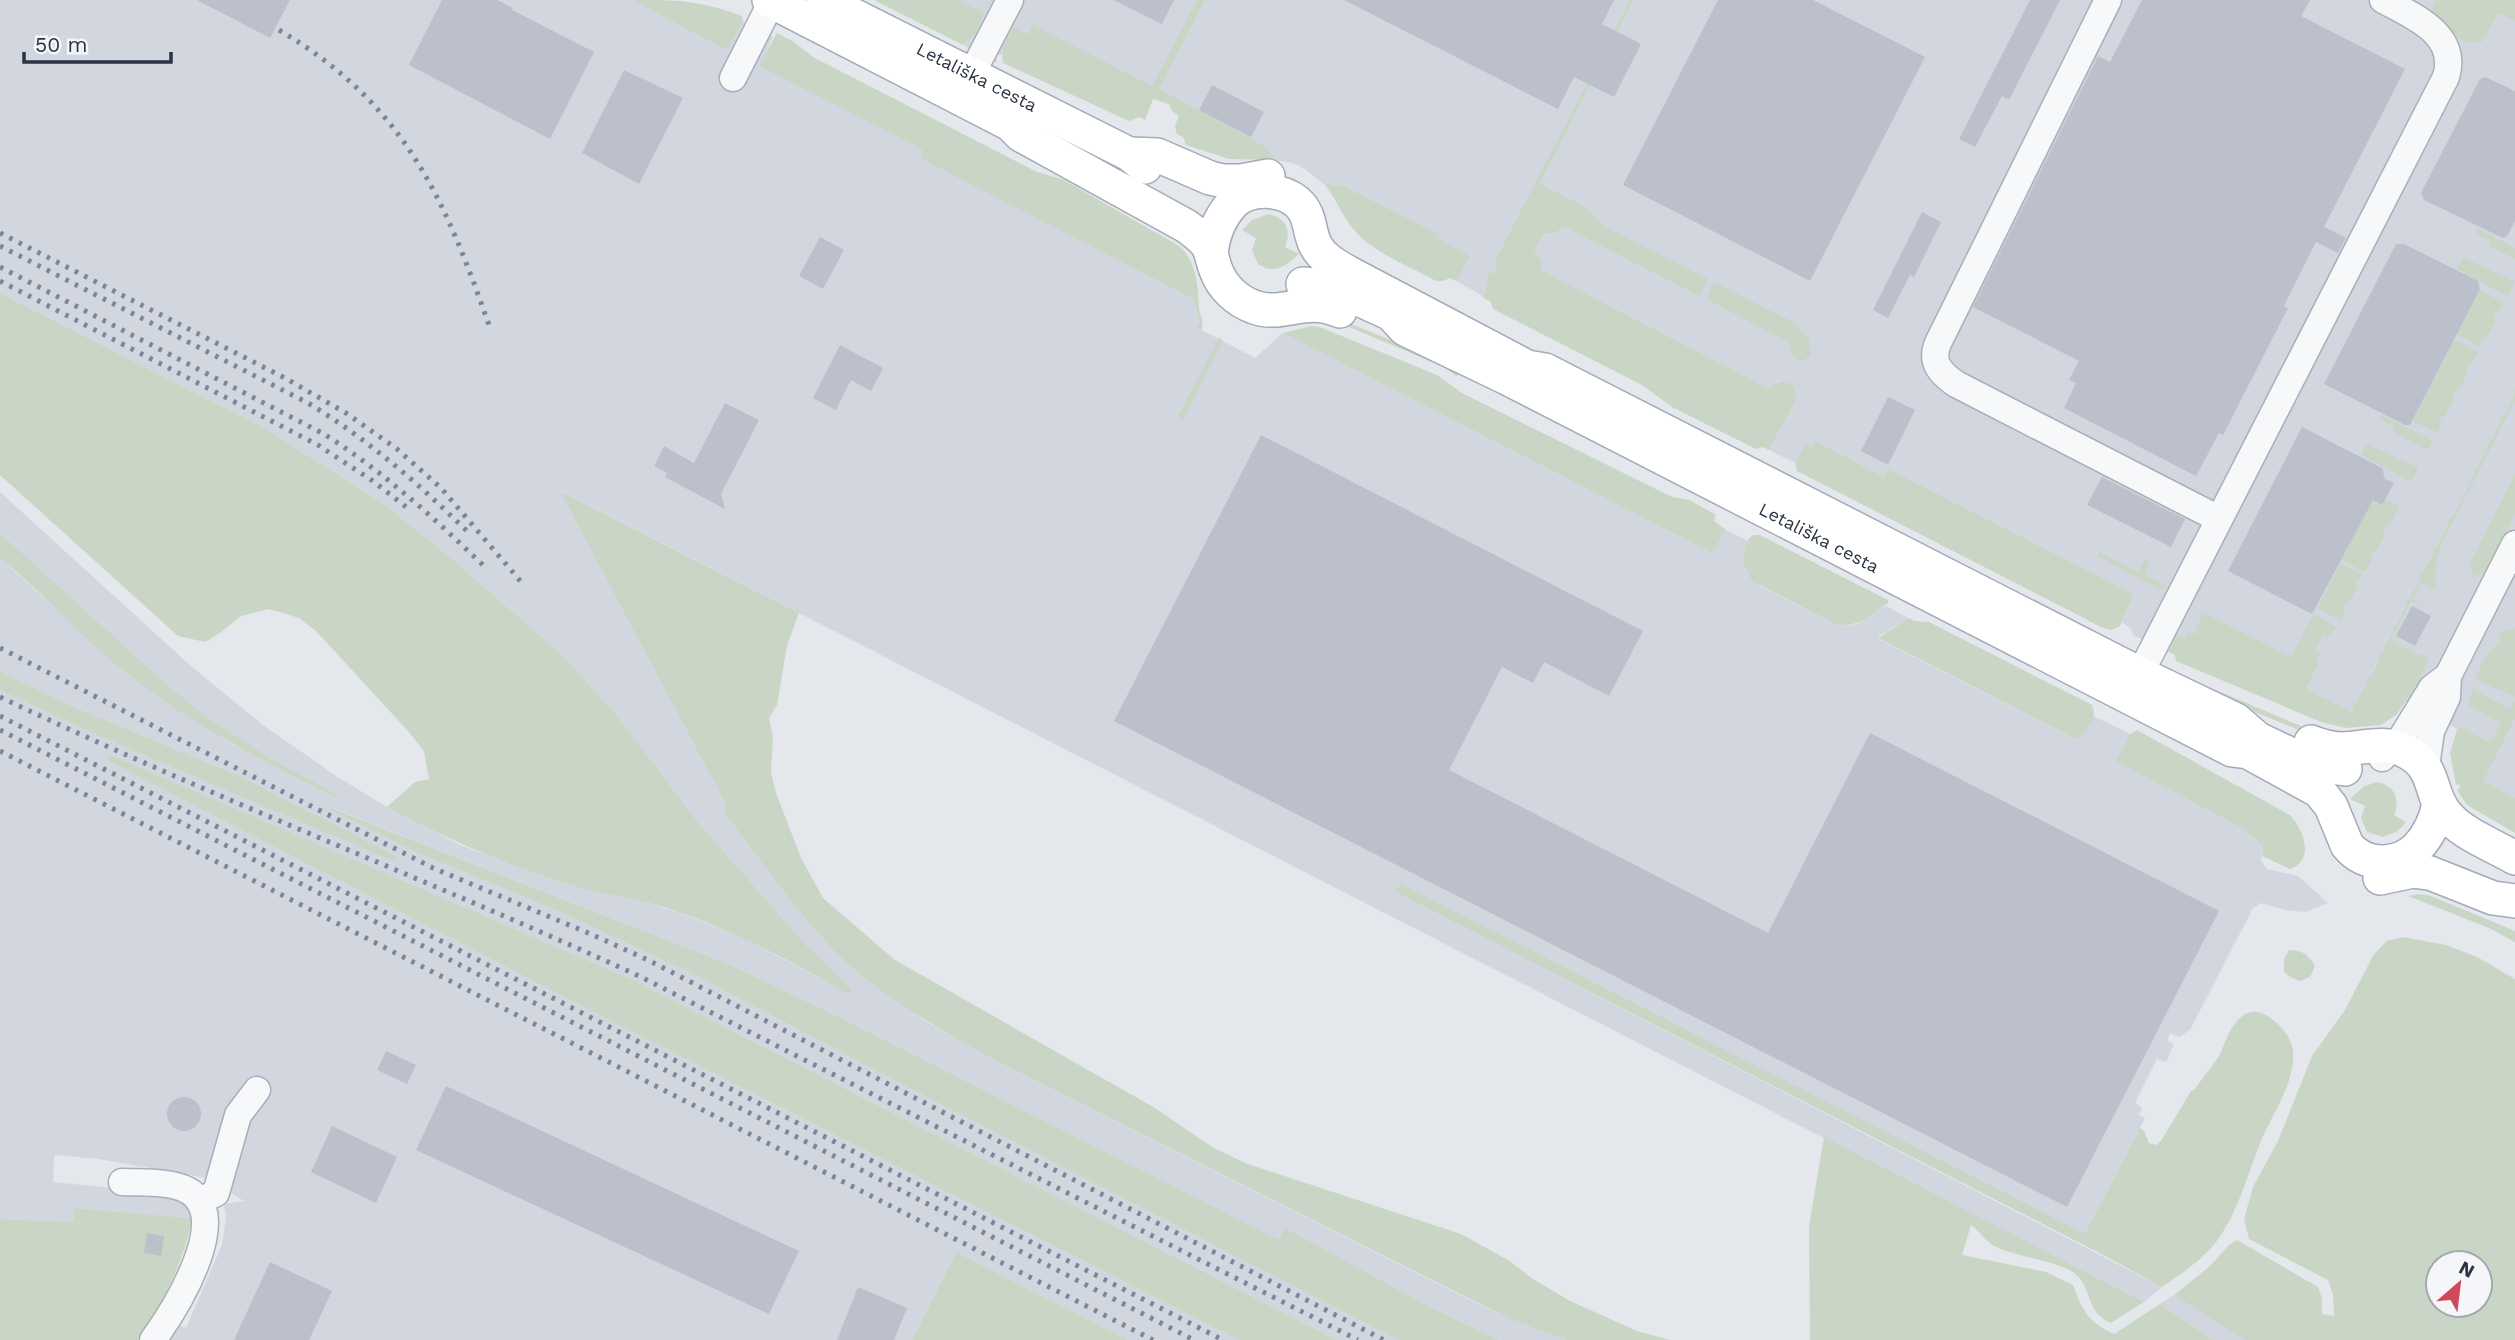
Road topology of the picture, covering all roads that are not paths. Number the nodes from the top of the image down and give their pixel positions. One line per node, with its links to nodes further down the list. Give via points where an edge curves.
1 (823, 0): 6 (main road, Letališka cesta)
2 (1010, 0): 6 (street)
3 (2108, 0): 14 (street, via 1942,334 1935,360 1943,375 1956,384)
4 (2383, 0): 14 (street, via 2437,32 2445,47 2447,72)
5 (770, 1): 7 (street); 10 (main road, Letališka cesta, via 1010,124 1021,135 1204,241)
6 (971, 75): 8 (main road, Letališka cesta)
7 (733, 78)
8 (1129, 154): 9 (main road, Letališka cesta, via 1150,172 1202,195); 11 (main road, Letališka cesta, via 1157,155 1223,181 1269,176 1292,182 1319,203 1328,223)
9 (1234, 201): 10 (main road); 11 (main road, Letališka cesta, via 1262,192 1290,198 1303,208 1314,241)
10 (1214, 241): 12 (main road, Letališka cesta, via 1227,245 1236,274 1251,288 1279,294); 13 (main road, Letališka cesta, via 1216,271 1224,285 1253,307 1274,311 1321,305 1384,330)
11 (1327, 245): 12 (main road); 16 (main road, Letališka cesta, via 1532,357 1545,370)
12 (1303, 284): 13 (main road, Letališka cesta, via 1352,296 1391,314)
13 (1405, 329): 18 (main road, Letališka cesta)
14 (2219, 519): 16 (street)
15 (2515, 544): 17 (street)
16 (2140, 674): 18 (main road, Letališka cesta)
17 (2448, 676): 19 (street, via 2432,688); 20 (street, via 2447,697 2431,731)
18 (2234, 735): 19 (main road, Letališka cesta, via 2266,724 2326,748 2375,744); 21 (main road, Letališka cesta, via 2258,739 2322,766); 22 (main road, Letališka cesta, via 2248,752 2299,779)
19 (2387, 753): 20 (main road, via 2412,755); 21 (main road, Letališka cesta); 23 (main road, Letališka cesta, via 2411,775)
20 (2426, 767): 23 (main road, Letališka cesta)
21 (2346, 769): 22 (main road, via 2334,780)
22 (2323, 810): 24 (main road, via 2358,856 2382,862); 28 (main road, via 2325,841 2336,858 2362,875 2381,878 2413,871 2430,873 2493,898)
23 (2436, 814): 24 (main road); 25 (main road, Letališka cesta); 26 (main road, via 2462,844)
24 (2411, 852): 27 (main road, via 2454,860 2500,881)
25 (2515, 858)
26 (2515, 869)
27 (2515, 895)
28 (2515, 901)
29 (257, 1090): 31 (street, via 238,1115 216,1193)
30 (122, 1182): 31 (street, via 180,1187)
31 (200, 1201): 32 (street, via 204,1232 197,1265)
32 (153, 1340)

